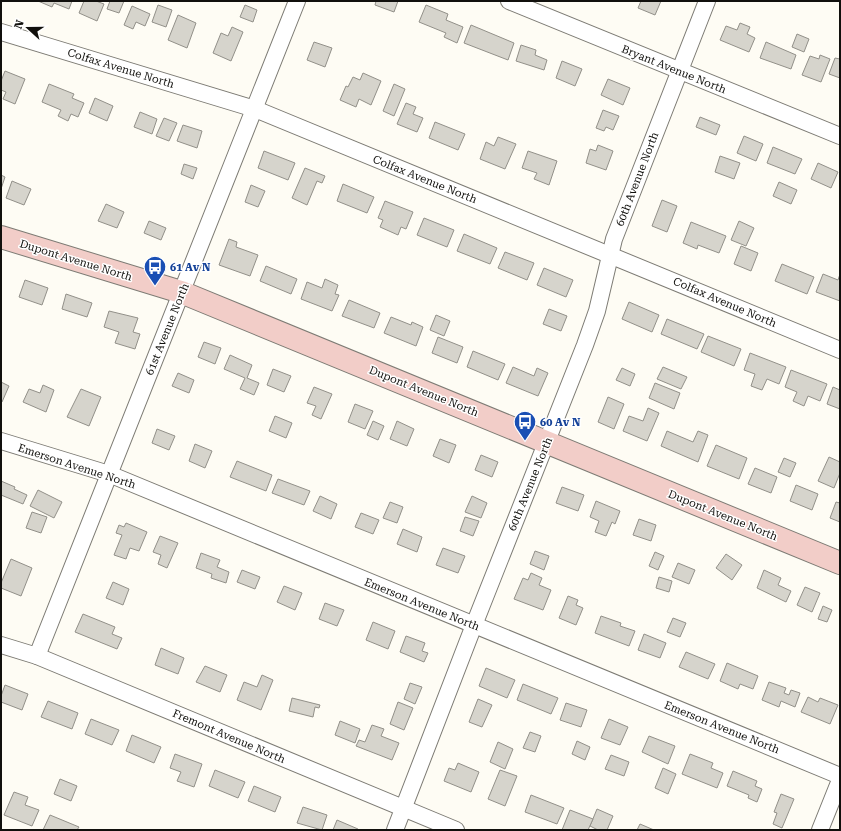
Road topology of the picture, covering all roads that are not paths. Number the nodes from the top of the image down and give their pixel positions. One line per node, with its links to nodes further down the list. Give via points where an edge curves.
1 (297, 1): 6 (street, 61st Avenue North)
2 (509, 1): 5 (street, Bryant Avenue North)
3 (707, 1): 5 (street, 60th Avenue North)
4 (1, 32): 6 (street, Colfax Avenue North)
5 (679, 71): 7 (street, Bryant Avenue North); 9 (street, 60th Avenue North)
6 (254, 109): 9 (street, Colfax Avenue North); 10 (street, 61st Avenue North)
7 (840, 136)
8 (1, 237): 10 (street, Dupont Avenue North)
9 (609, 254): 11 (street, Colfax Avenue North); 13 (street, 60th Avenue North, via 597,311)
10 (182, 292): 13 (street, Dupont Avenue North); 14 (street, 61st Avenue North)
11 (840, 350)
12 (1, 441): 14 (street, Emerson Avenue North)
13 (547, 442): 15 (street, Dupont Avenue North); 16 (street, 60th Avenue North)
14 (109, 474): 16 (street, Emerson Avenue North); 18 (street, 61st Avenue North)
15 (840, 563)
16 (474, 625): 19 (street, Emerson Avenue North); 21 (street, 60th Avenue North)
17 (1, 645): 18 (street, Fremont Avenue North)
18 (37, 656): 21 (street, Fremont Avenue North)
19 (840, 776)
20 (840, 780): 24 (street)
21 (404, 808): 22 (street, 60th Avenue North); 23 (street, Fremont Avenue North)
22 (395, 830)
23 (456, 830)
24 (820, 830)

